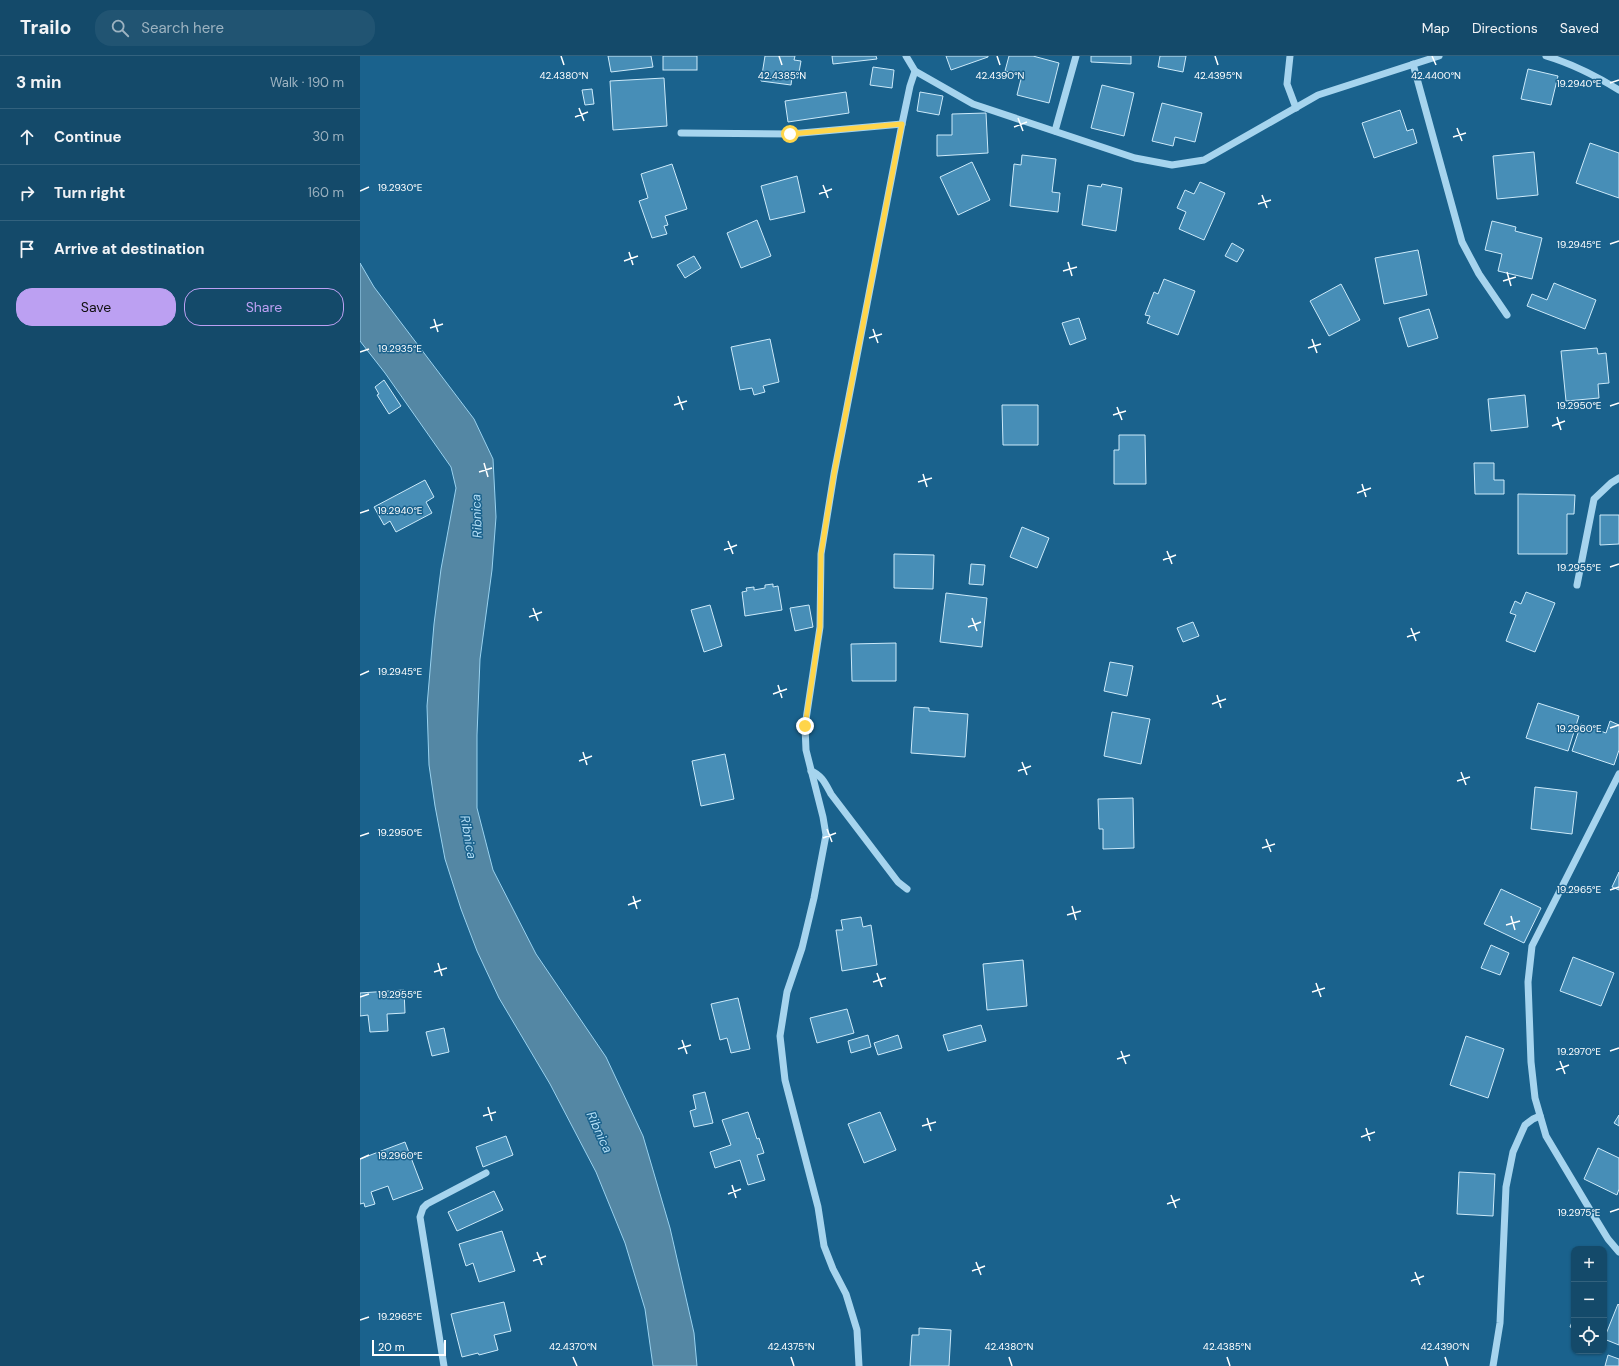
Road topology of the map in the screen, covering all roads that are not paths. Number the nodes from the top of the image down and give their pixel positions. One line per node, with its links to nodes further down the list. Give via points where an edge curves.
1 (906, 56): 7 (street)
2 (1076, 56): 11 (street)
3 (1290, 56): 9 (street, via 1287,84)
4 (1439, 56): 6 (street)
5 (1546, 56): 8 (street, via 1591,73)
6 (1413, 64): 9 (street, via 1318,96); 13 (street, via 1462,242 1479,274)
7 (915, 71): 10 (street); 11 (street, via 973,104)
8 (1619, 90)
9 (1296, 108): 11 (street, via 1204,160 1172,164 1135,158)
10 (902, 124): 12 (street, via 790,134); 16 (street, via 834,474 821,554 820,627 805,726 806,750)
11 (1055, 131)
12 (681, 133)
13 (1507, 315)
14 (1619, 478): 15 (street, via 1594,499)
15 (1577, 584)
16 (811, 772): 18 (street, via 818,775 898,882); 23 (street, via 826,835 802,948 786,992 780,1036 785,1080 818,1207 824,1246 846,1294 857,1330)
17 (1619, 774): 19 (street, via 1532,946 1528,982 1531,1062)
18 (907, 889)
19 (1540, 1116): 21 (street, via 1546,1136 1608,1239); 24 (street, via 1525,1125 1512,1152 1506,1187 1500,1323)
20 (486, 1173): 22 (street, via 427,1204 421,1212)
21 (1619, 1252)
22 (444, 1366)
23 (859, 1366)
24 (1493, 1366)

